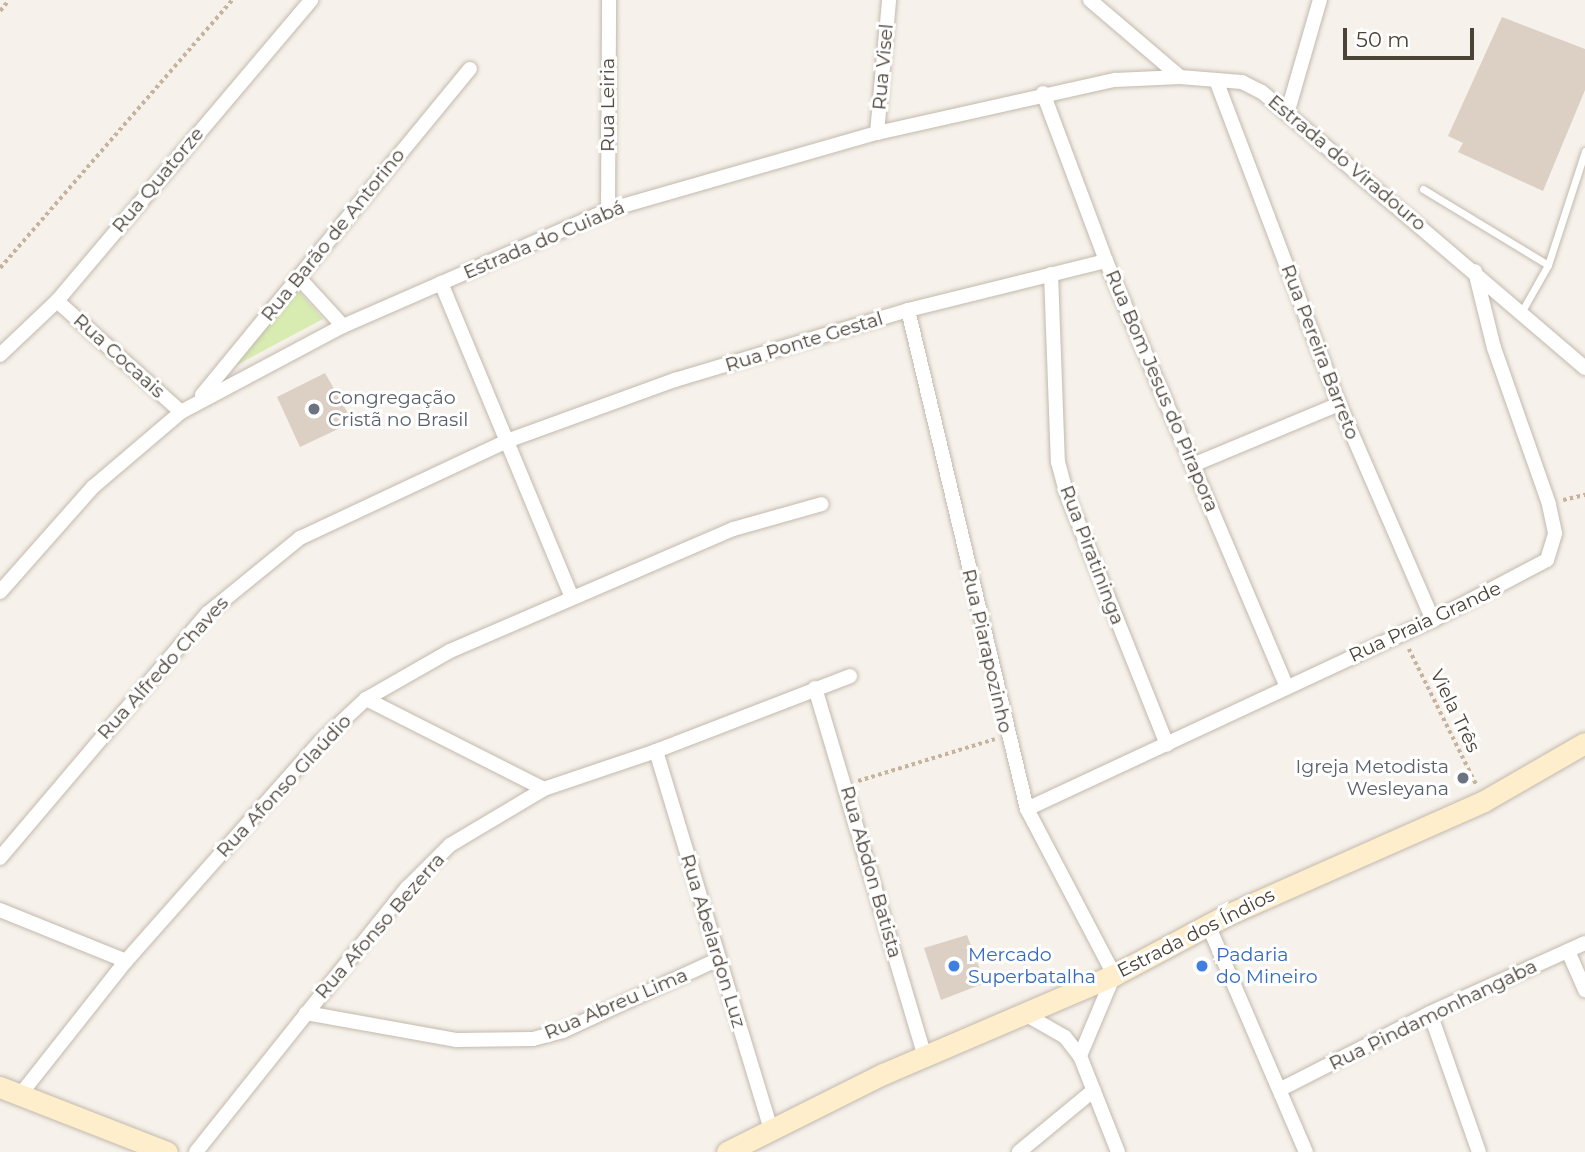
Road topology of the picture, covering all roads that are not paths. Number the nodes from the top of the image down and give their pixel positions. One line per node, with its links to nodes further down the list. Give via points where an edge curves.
1 (311, 0): 21 (street, Rua Quatorze)
2 (609, 0): 14 (street, Rua Leiria)
3 (889, 0): 11 (street, Rua Visel)
4 (1090, 0): 7 (street)
5 (1320, 0): 10 (street)
6 (470, 68): 19 (street, Rua Barão de Antorino)
7 (1180, 76): 8 (street, Estrada do Viradouro); 9 (street, Estrada do Cuiabá, via 1115,80)
8 (1216, 80): 10 (street, Estrada do Viradouro, via 1242,82); 28 (street, Rua Pereira Barreto)
9 (1043, 93): 11 (street, Estrada do Cuiabá); 15 (street, Rua Bom Jesus do Pirapora)
10 (1287, 114): 17 (street, Estrada do Viradouro)
11 (877, 134): 14 (street, Estrada do Cuiabá)
12 (1585, 151): 16 (lane)
13 (1423, 189): 16 (lane)
14 (608, 210): 20 (street, Estrada do Cuiabá)
15 (1106, 261): 18 (street, Rua Ponte Gestal); 31 (street, Rua Bom Jesus do Pirapora)
16 (1548, 265): 23 (lane)
17 (1475, 271): 23 (street, Estrada do Viradouro); 35 (street, Rua Praia Grande, via 1494,348 1555,533 1547,560)
18 (1051, 274): 22 (street, Rua Ponte Gestal); 41 (street, Rua Piratininga, via 1058,461 1066,492)
19 (299, 278): 24 (street); 27 (street, Rua Barão de Antorino)
20 (441, 283): 24 (street, Estrada do Cuiabá); 30 (street)
21 (57, 300): 25 (street, Rua Quatorze); 29 (street, Rua Cocaais)
22 (908, 310): 30 (street, Rua Ponte Gestal, via 675,380); 44 (street, Rua Piarapozinho)
23 (1522, 311): 26 (street, Estrada do Viradouro)
24 (343, 326): 27 (street, Estrada do Cuiabá)
25 (0, 355)
26 (1585, 368)
27 (196, 401): 29 (street, Estrada do Cuiabá)
28 (1339, 404): 31 (street); 35 (street, Rua Pereira Barreto)
29 (181, 412): 33 (street, Estrada do Cuiabá, via 93,487)
30 (507, 441): 34 (street); 45 (street, Rua Alfredo Chaves, via 300,538 248,576 208,613 129,702)
31 (1195, 464): 37 (street, Rua Bom Jesus do Pirapora)
32 (822, 503): 34 (street, Rua Afonso Glaúdio, via 733,529)
33 (0, 593)
34 (572, 598): 39 (street, Rua Afonso Glaúdio, via 450,651)
35 (1433, 620): 37 (street, Rua Praia Grande)
36 (850, 676): 38 (street, Rua Afonso Bezerra)
37 (1287, 687): 41 (street, Rua Praia Grande)
38 (815, 688): 42 (street, Rua Afonso Bezerra); 58 (street, Rua Abdon Batista)
39 (366, 699): 43 (street); 51 (street, Rua Afonso Glaúdio, via 320,741)
40 (1585, 743): 47 (street, Estrada dos Índios, via 1484,801)
41 (1167, 745): 44 (street, Rua Praia Grande)
42 (656, 751): 43 (street, Rua Afonso Bezerra); 50 (street, Rua Abelardon Luz)
43 (544, 789): 54 (street, Rua Afonso Bezerra, via 474,828 428,866)
44 (1027, 809): 52 (street, Rua Piarapozinho)
45 (0, 858)
46 (0, 910): 51 (street)
47 (1209, 927): 52 (street, Estrada dos Índios); 60 (street)
48 (1585, 943): 49 (street, Rua Pindamonhangaba)
49 (1568, 951): 53 (street); 56 (street, Rua Pindamonhangaba)
50 (717, 960): 54 (street, Rua Abreu Lima, via 563,1031 533,1039 456,1040); 63 (street, Rua Abelardon Luz)
51 (127, 961): 62 (street, Rua Afonso Glaúdio)
52 (1114, 975): 55 (street, Estrada dos Índios); 57 (street)
53 (1585, 990)
54 (306, 1013): 65 (street, Rua Afonso Bezerra)
55 (1023, 1013): 57 (street, via 1065,1037); 58 (street, Estrada dos Índios)
56 (1430, 1013): 60 (street, Rua Pindamonhangaba); 70 (street)
57 (1080, 1056): 61 (street)
58 (925, 1057): 63 (street, Estrada dos Índios)
59 (0, 1087): 62 (street)
60 (1281, 1089): 69 (street)
61 (1094, 1090): 67 (street); 68 (street)
62 (20, 1095): 64 (street)
63 (771, 1130): 66 (street, Estrada dos Índios)
64 (167, 1152)
65 (196, 1152)
66 (727, 1152)
67 (1018, 1152)
68 (1118, 1152)
69 (1306, 1152)
70 (1479, 1152)

